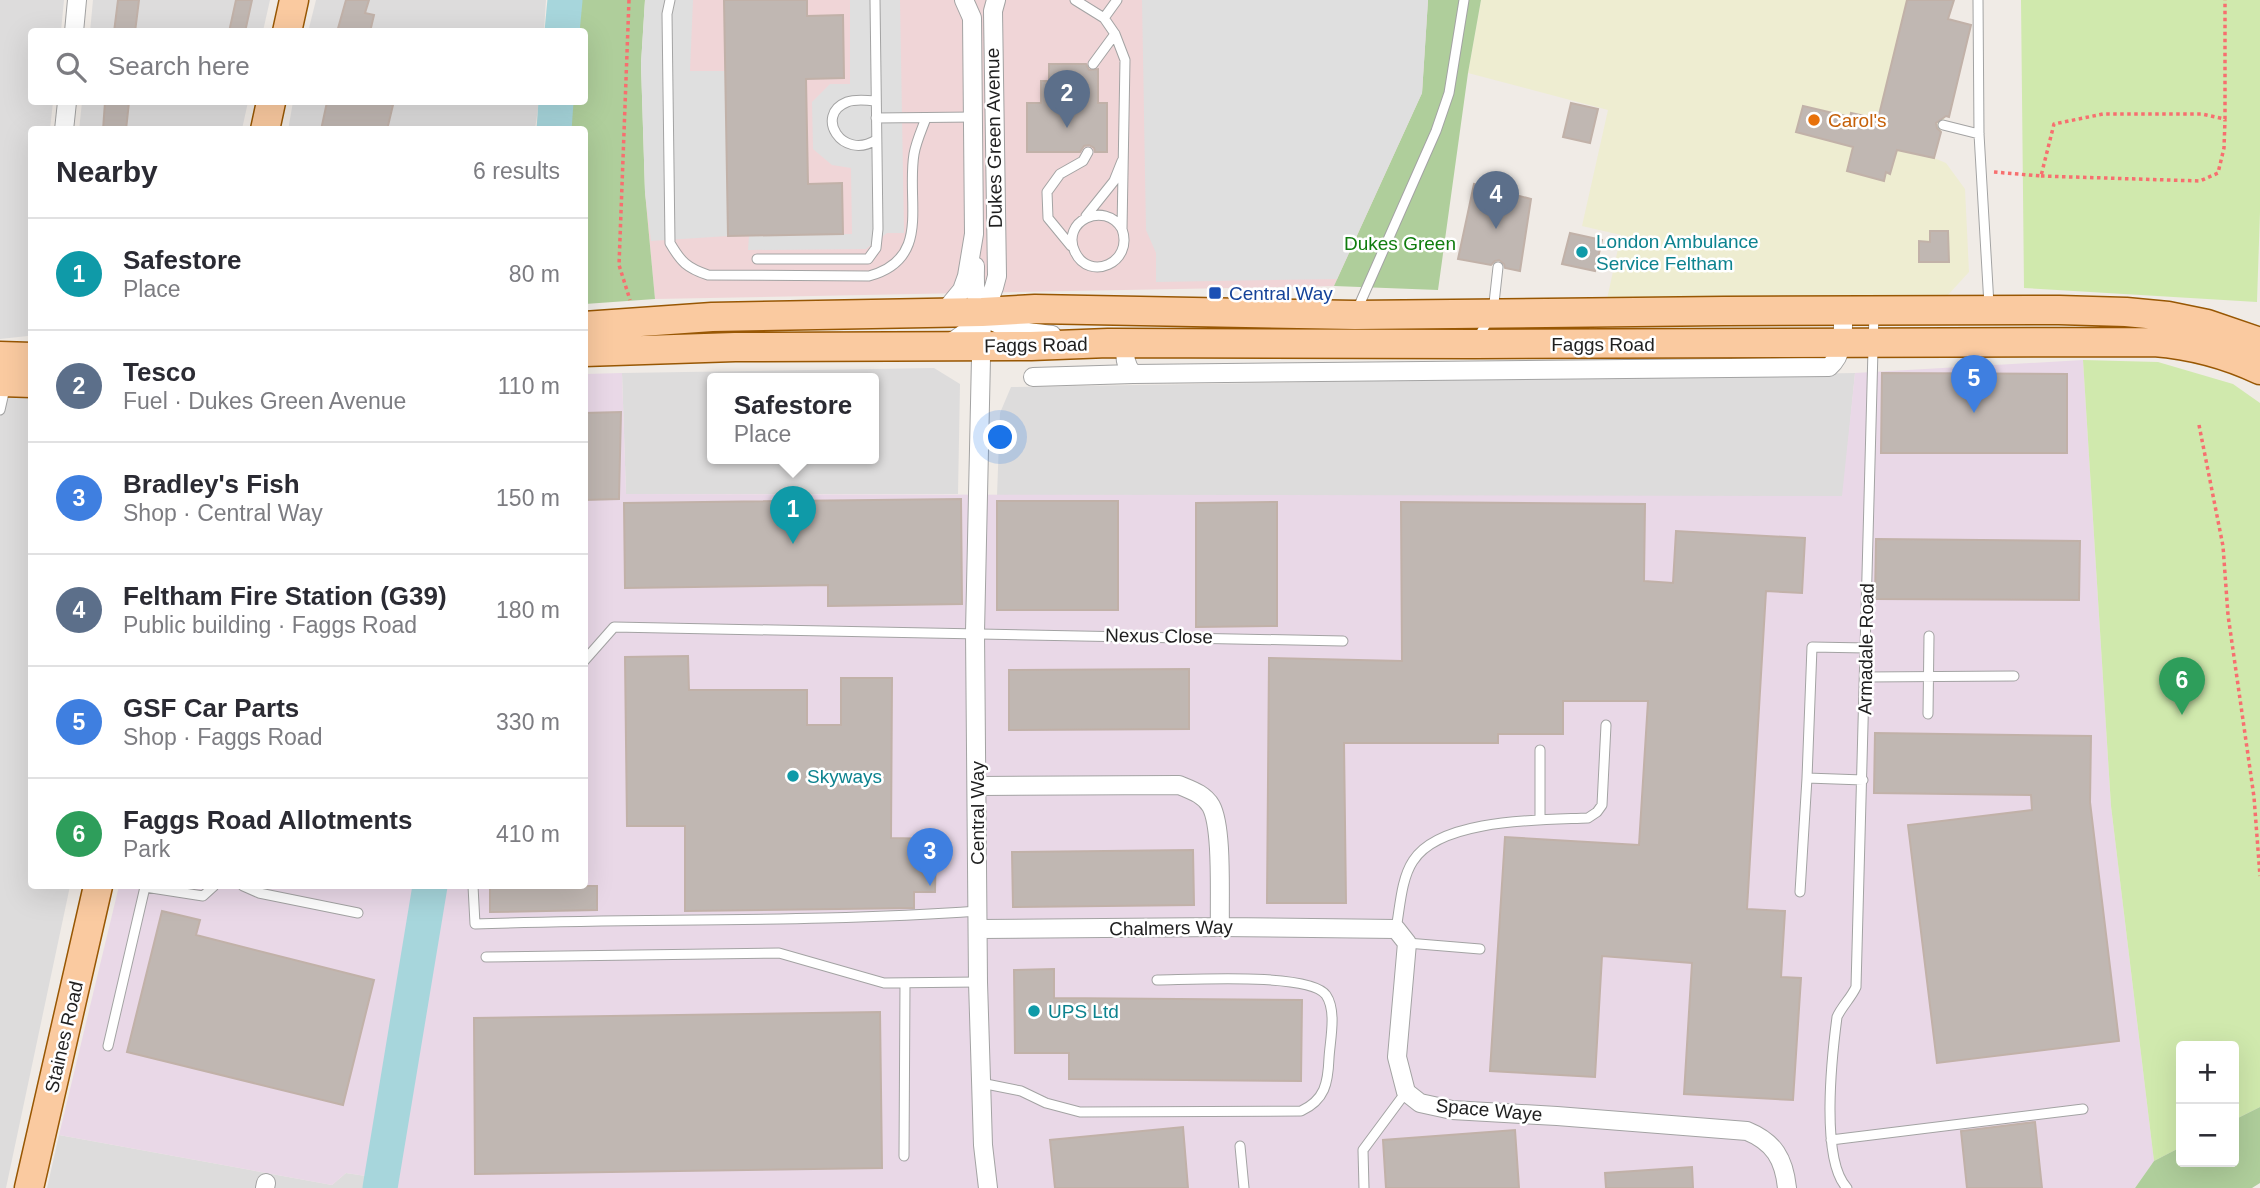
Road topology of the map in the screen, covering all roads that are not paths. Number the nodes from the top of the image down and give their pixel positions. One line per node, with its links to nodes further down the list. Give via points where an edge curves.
1 (77, 0): 12 (street)
2 (294, 0): 13 (main road)
3 (670, 0): 21 (lane, via 670,243 691,270 708,275 869,276 884,272 900,261 909,245 914,154)
4 (875, 0): 16 (lane)
5 (964, 0): 19 (street, Dukes Green Avenue, via 972,18)
6 (996, 0): 35 (street, Dukes Green Avenue)
7 (1075, 0): 11 (lane)
8 (1117, 0): 11 (lane)
9 (1464, 0): 42 (lane, via 1449,93 1436,131)
10 (1978, 0): 25 (lane)
11 (1104, 18): 14 (lane)
12 (74, 28)
13 (288, 28)
14 (1115, 34): 15 (lane); 28 (lane, via 1125,60)
15 (1093, 64)
16 (875, 101): 20 (lane); 26 (lane, via 847,103 836,110 832,122 834,133 844,142 857,147)
17 (67, 105): 23 (street)
18 (270, 105): 24 (main road)
19 (974, 117): 21 (lane); 31 (street, Dukes Green Avenue)
20 (876, 118): 21 (lane); 26 (lane)
21 (926, 118)
22 (1943, 125): 25 (lane)
23 (64, 126)
24 (266, 126)
25 (1979, 134): 37 (lane)
26 (876, 140): 33 (lane, via 878,229 876,248 868,259)
27 (1088, 152): 32 (lane, via 1046,192 1048,218)
28 (1124, 156): 29 (lane, via 1114,181); 30 (lane)
29 (1085, 218): 30 (lane, via 1105,215); 32 (lane, via 1074,231)
30 (1122, 229): 32 (lane, via 1123,250 1110,265 1090,266)
31 (974, 234): 41 (street, Dukes Green Avenue, via 962,290); 45 (street, Dukes Green Avenue)
32 (1073, 247)
33 (757, 259)
34 (1498, 267): 40 (lane)
35 (997, 276): 36 (street, Faggs Road, via 1013,299); 45 (street, Faggs Road)
36 (1035, 309): 42 (main road, Faggs Road); 45 (main road, Faggs Road)
37 (1989, 310): 39 (main road, Faggs Road); 46 (main road, Faggs Road, via 2168,316)
38 (1843, 311): 39 (main road, Faggs Road); 40 (main road, Faggs Road); 48 (street)
39 (1874, 311): 49 (lane, Armadale Road)
40 (1493, 312): 42 (main road, Faggs Road); 50 (lane)
41 (943, 313): 43 (main road, Faggs Road); 45 (main road, Faggs Road)
42 (1355, 315)
43 (831, 316): 44 (main road, Faggs Road, via 712,317); 45 (main road, via 900,327)
44 (588, 326)
45 (977, 330): 47 (main road, Faggs Road); 51 (main road, Faggs Road, via 941,347); 58 (street, Central Way)
46 (2260, 342)
47 (1117, 343): 50 (main road, Faggs Road); 54 (street)
48 (1842, 343): 49 (main road, Faggs Road); 50 (main road, Faggs Road); 54 (street, via 1829,367)
49 (1874, 343): 53 (main road, Faggs Road, via 2154,342 2208,350); 61 (lane, Armadale Road)
50 (1474, 344)
51 (588, 352)
52 (28, 360): 55 (main road)
53 (2260, 370)
54 (1133, 374): 56 (street)
55 (9, 376): 57 (lane)
56 (1032, 377)
57 (0, 410)
58 (975, 632): 60 (lane, Nexus Close); 62 (lane, Nexus Close, via 614,627); 71 (street, Central Way)
59 (1929, 636): 63 (lane)
60 (1343, 640)
61 (1866, 648): 65 (lane, Armadale Road); 69 (lane, via 1812,647)
62 (588, 656)
63 (1929, 676): 64 (lane); 65 (lane); 66 (lane)
64 (2014, 676)
65 (1865, 677): 70 (lane, Armadale Road)
66 (1928, 714)
67 (1606, 725): 72 (lane, via 1598,812 1588,818)
68 (1540, 750): 72 (lane)
69 (1807, 778): 70 (lane); 79 (lane)
70 (1863, 780): 93 (lane, Armadale Road, via 1856,987 1837,1017)
71 (977, 786): 81 (street, Central Way); 82 (street, via 1179,785 1198,792 1211,805 1218,827)
72 (1540, 820): 83 (lane, via 1492,824 1426,846 1405,879)
73 (97, 889): 96 (main road, Staines Road)
74 (145, 889): 89 (lane)
75 (157, 889): 76 (lane, via 203,897)
76 (211, 889)
77 (250, 889): 80 (lane)
78 (473, 889): 81 (lane, via 475,924)
79 (1800, 892)
80 (358, 913)
81 (978, 920): 82 (street, Chalmers Way); 88 (street, Central Way)
82 (1220, 927): 83 (street, Chalmers Way, via 1365,927)
83 (1402, 936): 84 (lane); 91 (street, via 1397,1057)
84 (1480, 949)
85 (486, 957): 87 (lane, via 779,953 884,983)
86 (1157, 980): 90 (lane, via 1277,980 1321,989 1332,1014 1324,1092 1314,1105 1301,1111 1080,1112 1021,1091)
87 (905, 982): 88 (lane); 95 (lane)
88 (978, 982): 90 (street, Central Way)
89 (108, 1046)
90 (981, 1083): 97 (street, Central Way)
91 (1406, 1092): 99 (lane, via 1363,1150); 100 (street, Space Waye, via 1420,1103 1452,1110 1747,1131 1770,1144 1785,1172)
92 (2083, 1109): 93 (lane)
93 (1831, 1140): 101 (lane, via 1835,1165)
94 (1240, 1146): 98 (lane)
95 (904, 1156)
96 (29, 1188)
97 (988, 1188)
98 (1244, 1188)
99 (1364, 1188)
100 (1787, 1188)
101 (1847, 1188)

